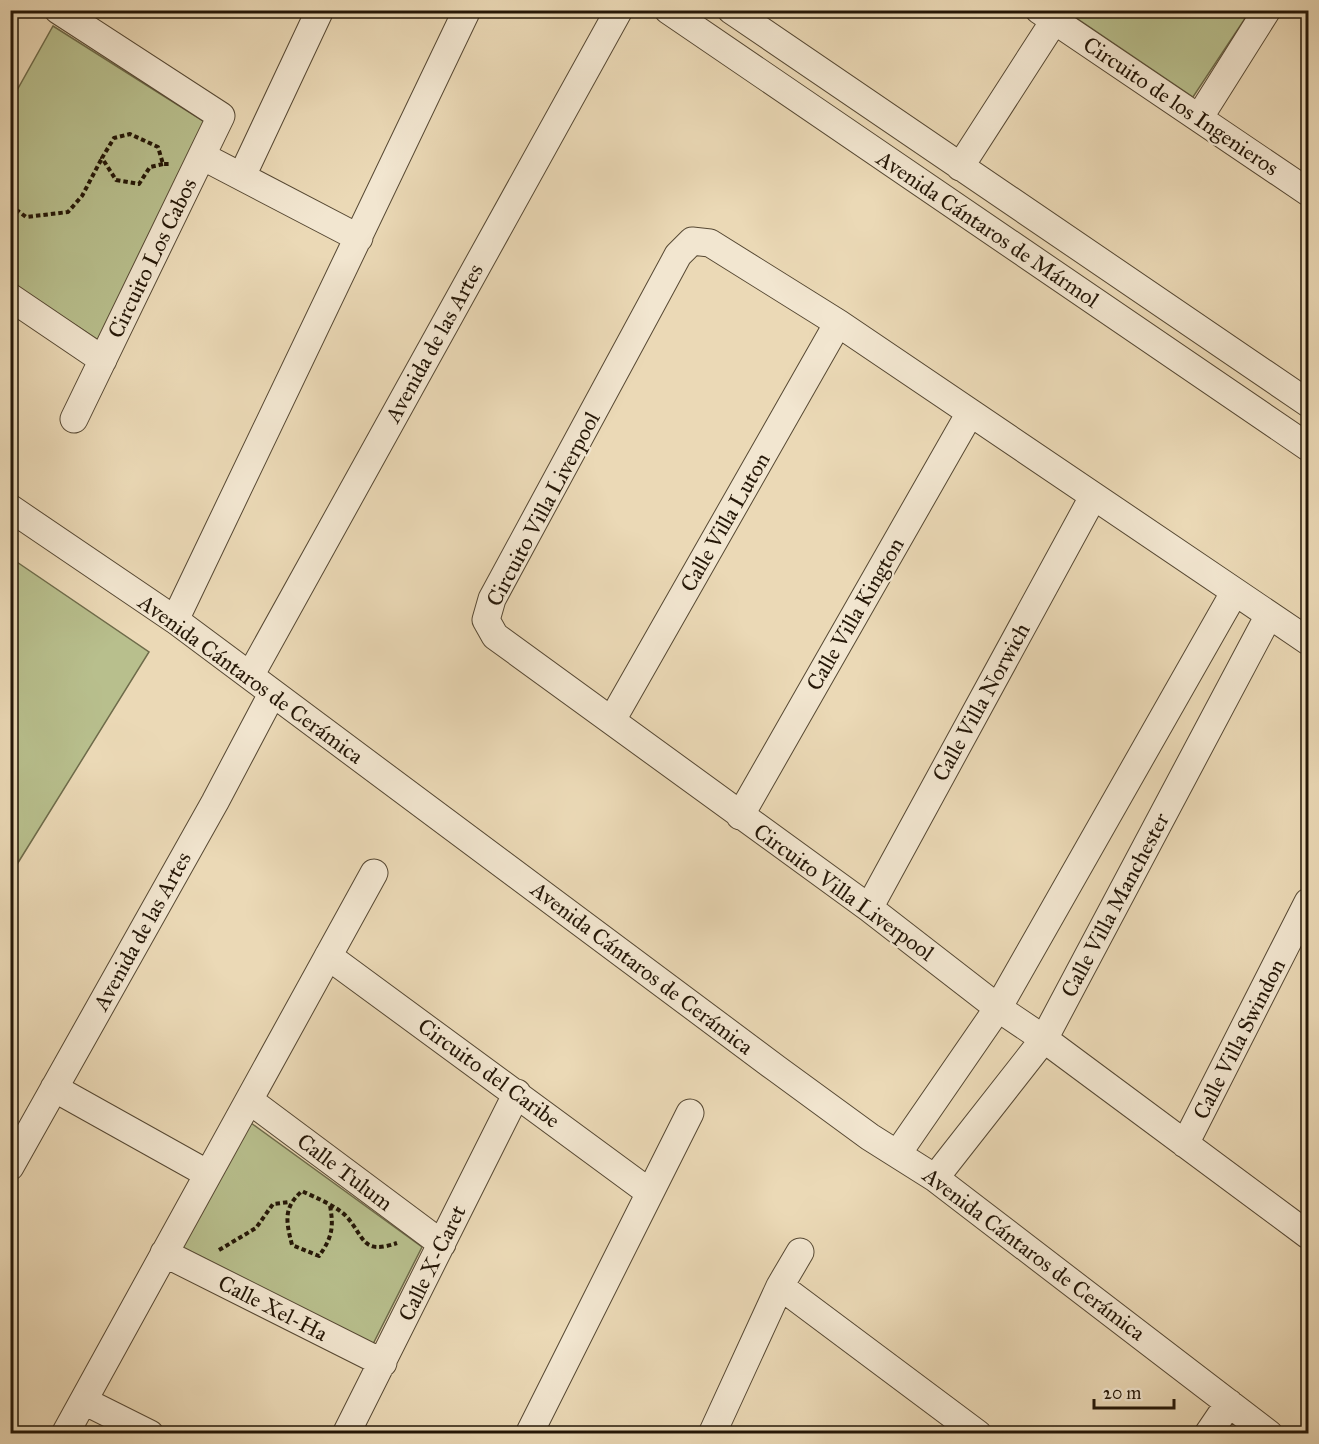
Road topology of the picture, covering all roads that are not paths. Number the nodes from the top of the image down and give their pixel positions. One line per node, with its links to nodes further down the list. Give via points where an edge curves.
1 (58, 10): 10 (street, Circuito Los Cabos, via 221,116)
2 (320, 10): 12 (street)
3 (467, 10): 14 (street)
4 (619, 10): 28 (street, Avenida de las Artes)
5 (668, 10): 21 (street, Avenida Cántaros de Mármol)
6 (731, 10): 11 (street, Avenida Cántaros de Mármol)
7 (1268, 10): 9 (street)
8 (1046, 16): 9 (street, Circuito de los Ingenieros); 11 (street, Circuito de los Ingenieros)
9 (1199, 118): 13 (street, Circuito de los Ingenieros)
10 (199, 162): 12 (street, Circuito Los Cabos); 17 (street, Circuito Los Cabos)
11 (960, 167): 18 (street, Avenida Cántaros de Mármol)
12 (242, 176): 14 (street, Circuito Los Cabos)
13 (1308, 192)
14 (359, 238): 26 (street)
15 (10, 297): 17 (street, Circuito Los Cabos)
16 (838, 323): 19 (street, Circuito Villa Liverpool); 30 (street, Calle Villa Luton); 30 (street, Circuito Villa Liverpool, via 710,243 692,241 678,255 492,599 486,620 495,636)
17 (103, 360): 20 (street, Circuito Los Cabos)
18 (1308, 403)
19 (970, 412): 22 (street, Circuito Villa Liverpool); 31 (street, Calle Villa Kington)
20 (74, 419)
21 (1308, 447)
22 (1093, 497): 24 (street, Circuito Villa Liverpool); 34 (street, Calle Villa Norwich)
23 (10, 508): 26 (street, Avenida Cántaros de Cerámica)
24 (1234, 593): 25 (street, Circuito Villa Liverpool); 36 (street)
25 (1269, 615): 27 (street, Circuito Villa Liverpool); 37 (street, Calle Villa Manchester)
26 (175, 620): 28 (street, Avenida Cántaros de Cerámica)
27 (1308, 642)
28 (250, 676): 29 (street, Avenida Cántaros de Cerámica)
29 (272, 694): 38 (street, Avenida de las Artes); 43 (street, Avenida Cántaros de Cerámica, via 824,1103)
30 (612, 720): 31 (street, Circuito Villa Liverpool)
31 (740, 816): 34 (street, Circuito Villa Liverpool)
32 (374, 873): 35 (street)
33 (1308, 902): 42 (street, Calle Villa Swindon)
34 (869, 908): 36 (street, Circuito Villa Liverpool)
35 (328, 956): 39 (street, Circuito del Caribe); 40 (street)
36 (998, 1008): 37 (street, Circuito Villa Liverpool); 43 (street)
37 (1044, 1039): 42 (street, Circuito Villa Liverpool); 46 (street, Calle Villa Manchester)
38 (54, 1088): 44 (street, Avenida de las Artes); 45 (street)
39 (517, 1093): 47 (street, Circuito del Caribe); 49 (street, Calle X-Caret)
40 (249, 1100): 45 (street); 49 (street, Calle Tulum)
41 (690, 1113): 47 (street)
42 (1185, 1144): 48 (street, Circuito Villa Liverpool)
43 (897, 1152): 46 (street, Avenida Cántaros de Cerámica)
44 (10, 1167)
45 (208, 1174): 51 (street)
46 (935, 1178): 55 (street, Avenida Cántaros de Cerámica)
47 (649, 1192): 59 (street)
48 (1308, 1236)
49 (442, 1244): 53 (street, Calle X-Caret)
50 (800, 1252): 52 (street)
51 (169, 1256): 53 (street, Calle Xel-Ha); 54 (street)
52 (780, 1286): 60 (street); 61 (street)
53 (383, 1363): 58 (street, Calle X-Caret)
54 (84, 1401): 56 (street); 57 (street)
55 (1229, 1403): 62 (street); 63 (street, Avenida Cántaros de Cerámica)
56 (65, 1434)
57 (150, 1434)
58 (346, 1434)
59 (529, 1434)
60 (712, 1434)
61 (978, 1434)
62 (1208, 1434)
63 (1269, 1434)

